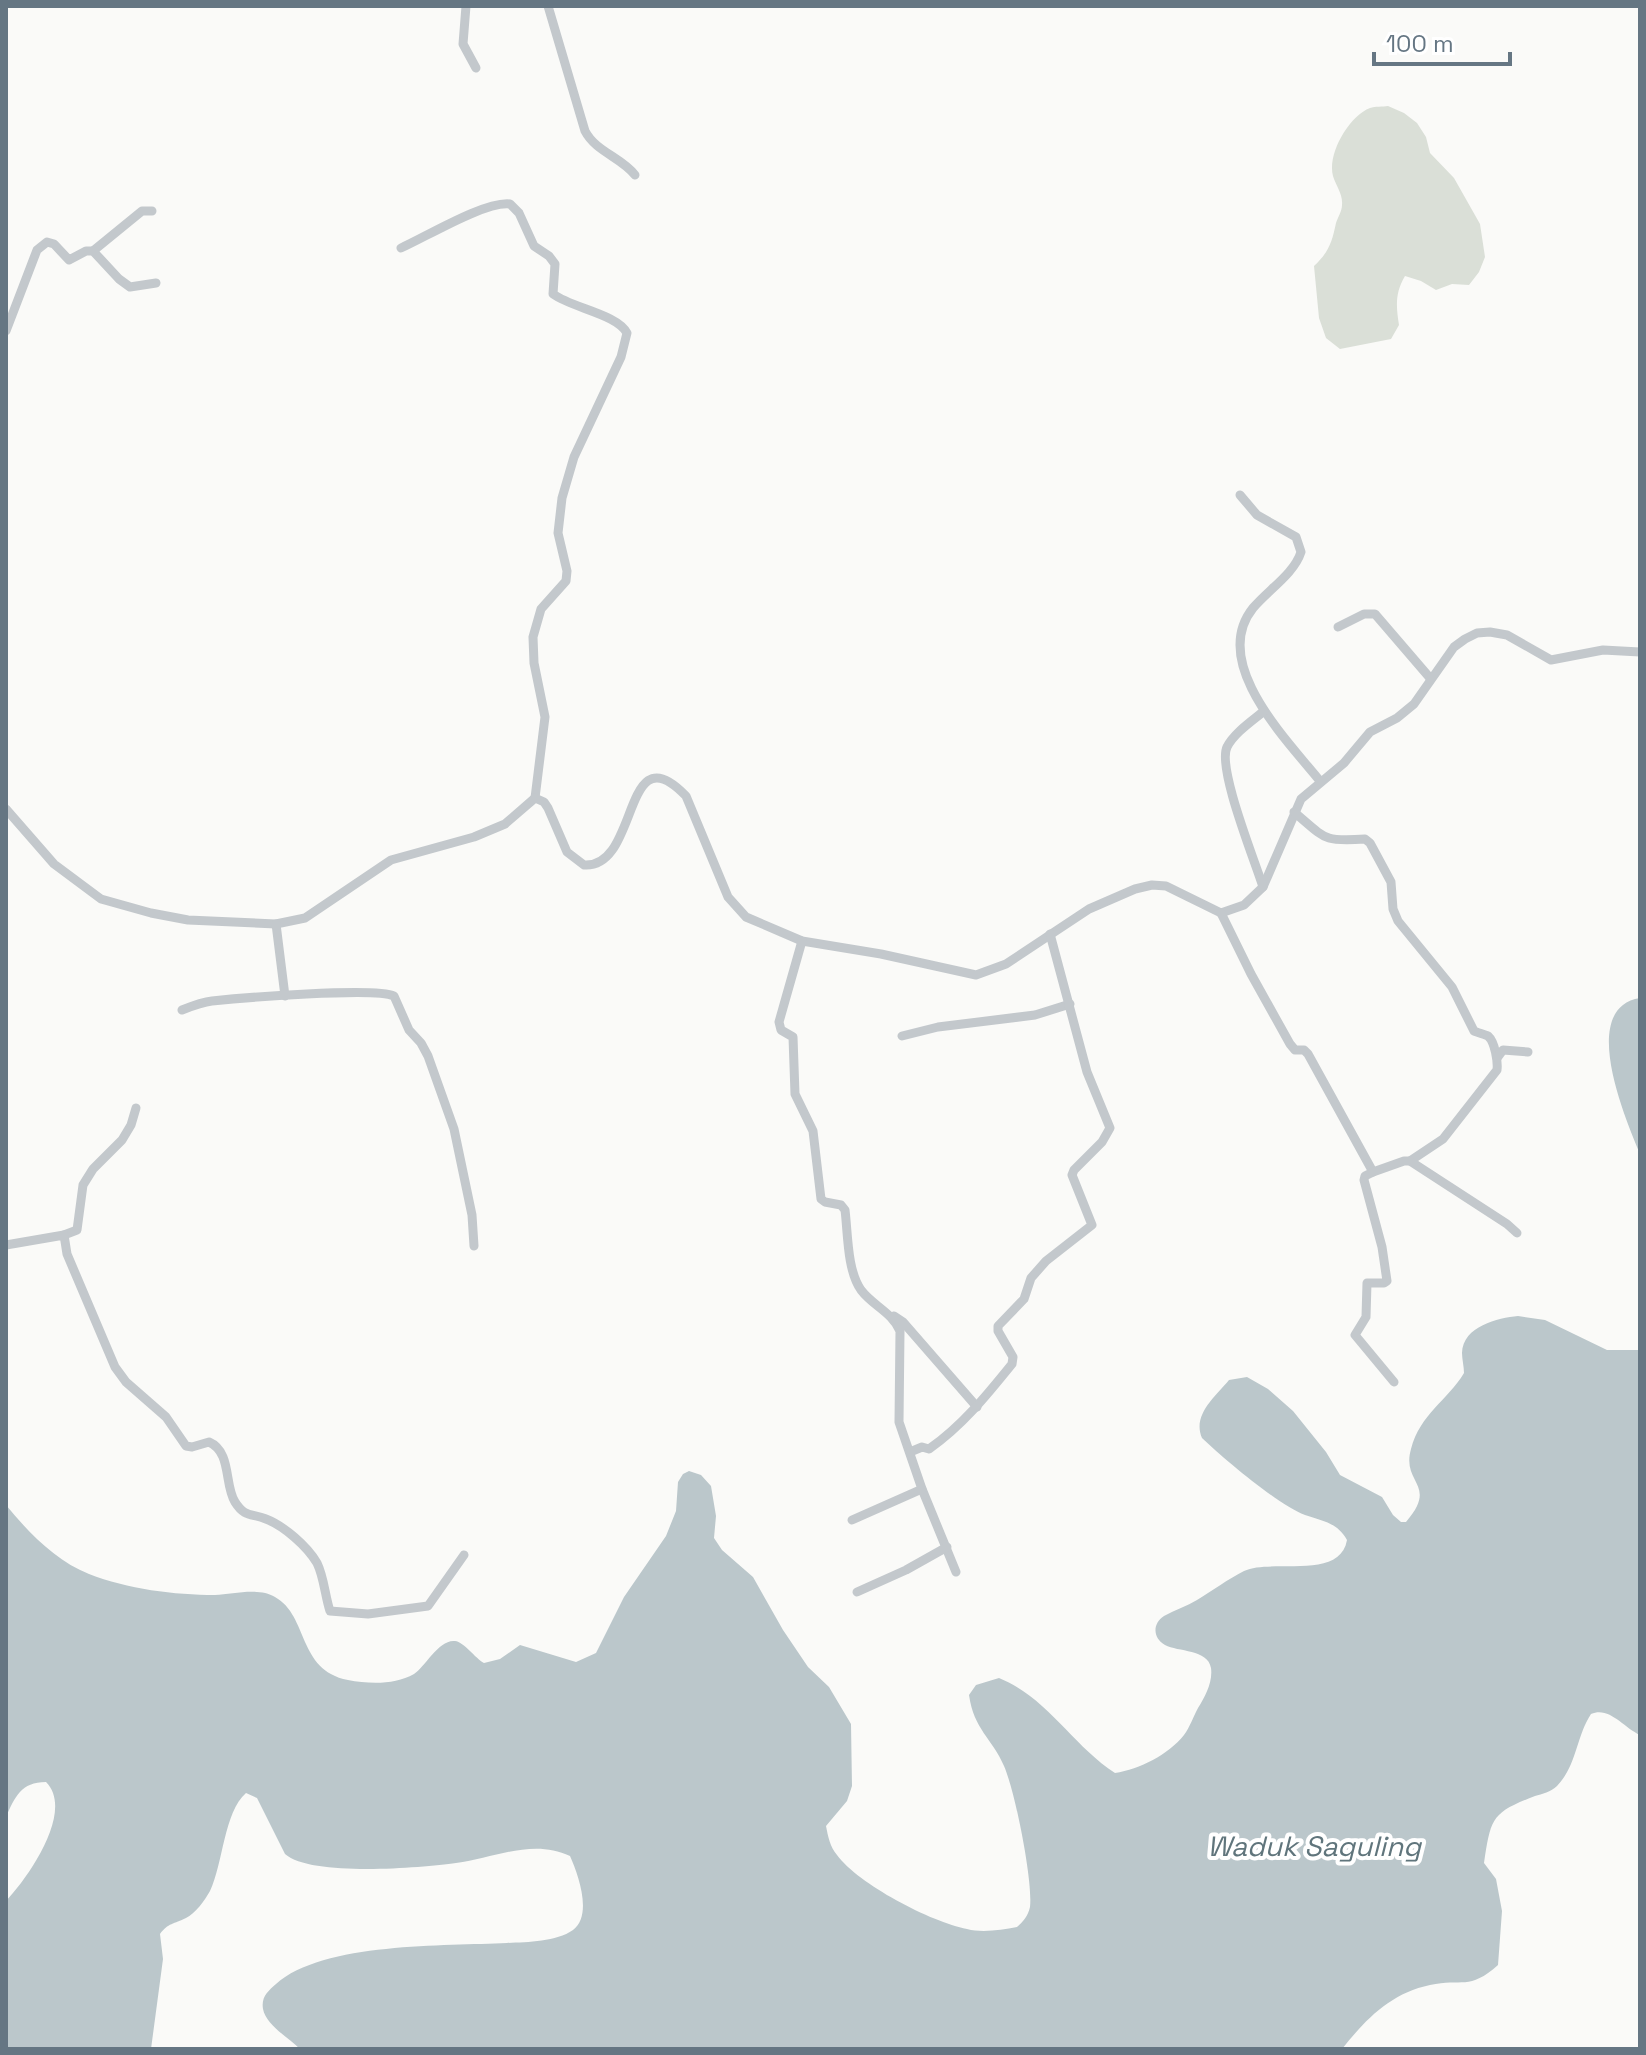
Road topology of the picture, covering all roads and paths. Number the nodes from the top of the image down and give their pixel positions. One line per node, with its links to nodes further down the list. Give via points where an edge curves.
1 (466, 6): 3 (street, via 463,44)
2 (548, 6): 4 (street, via 585,131)
3 (476, 68)
4 (635, 175)
5 (152, 211): 7 (street, via 142,211)
6 (401, 248): 16 (street, via 485,209 510,204 534,246 555,264 553,294 616,322 627,333 562,498 558,533 566,581 541,609 533,637 545,717)
7 (93, 251): 8 (street, via 124,284); 9 (street, via 69,260 54,244 43,243)
8 (156, 283)
9 (6, 331)
10 (1240, 495): 14 (street, via 1257,515 1296,537 1301,552 1249,614 1242,636 1252,691)
11 (1338, 627): 13 (street, via 1375,614)
12 (1640, 652): 13 (street, via 1603,650 1551,660 1507,635 1477,633 1454,647)
13 (1430, 678): 15 (street, via 1414,704 1370,732)
14 (1264, 711): 15 (street); 19 (street, via 1234,737 1225,755 1227,777)
15 (1320, 781): 18 (street)
16 (535, 798): 21 (street, via 505,824 391,860 305,918); 23 (street, via 548,808 567,852 592,866 615,850 640,787 653,779 668,781 695,812 715,872 737,908 762,926)
17 (6, 809): 21 (street, via 54,864 101,899 188,920)
18 (1294, 812): 19 (street); 29 (street, via 1329,839 1370,843 1391,882 1398,921 1452,987 1474,1031 1489,1037)
19 (1263, 887): 20 (street, via 1244,905)
20 (1221, 913): 22 (street, via 1177,889 1152,885 1089,909); 32 (street, via 1290,1044 1308,1054)
21 (276, 924): 24 (street)
22 (1050, 934): 23 (street, via 1006,964 976,975); 25 (street)
23 (802, 941): 37 (street, via 779,1022 793,1037 795,1094 813,1131 820,1196 844,1208 857,1283)
24 (285, 996): 26 (street, via 212,1001); 36 (street, via 394,996 428,1056 454,1129)
25 (1070, 1004): 27 (street, via 1035,1015); 39 (street, via 1087,1072 1110,1128 1072,1175 1092,1225 1052,1255 1031,1278 1024,1299 998,1326 1014,1362)
26 (182, 1010)
27 (902, 1036)
28 (1528, 1052): 29 (street, via 1503,1050)
29 (1497, 1058): 31 (street, via 1497,1070 1453,1129)
30 (136, 1108): 34 (street, via 122,1140 83,1185 77,1230)
31 (1410, 1161): 32 (street); 33 (street)
32 (1373, 1172): 38 (street, via 1364,1180 1388,1278 1367,1283 1366,1317 1355,1335)
33 (1517, 1233)
34 (64, 1235): 35 (street); 44 (street, via 67,1254 118,1372 166,1417 186,1446 216,1446 235,1502 248,1516 276,1525 304,1547 317,1564 330,1611 368,1614 428,1606)
35 (6, 1245)
36 (474, 1246)
37 (889, 1315): 39 (street, via 903,1322); 40 (street, via 900,1331 899,1422)
38 (1394, 1382)
39 (977, 1407): 40 (street, via 929,1449)
40 (910, 1452): 41 (street)
41 (922, 1489): 42 (street); 43 (street)
42 (852, 1520)
43 (947, 1547): 45 (street); 46 (street)
44 (464, 1555)
45 (956, 1572)
46 (857, 1592)

